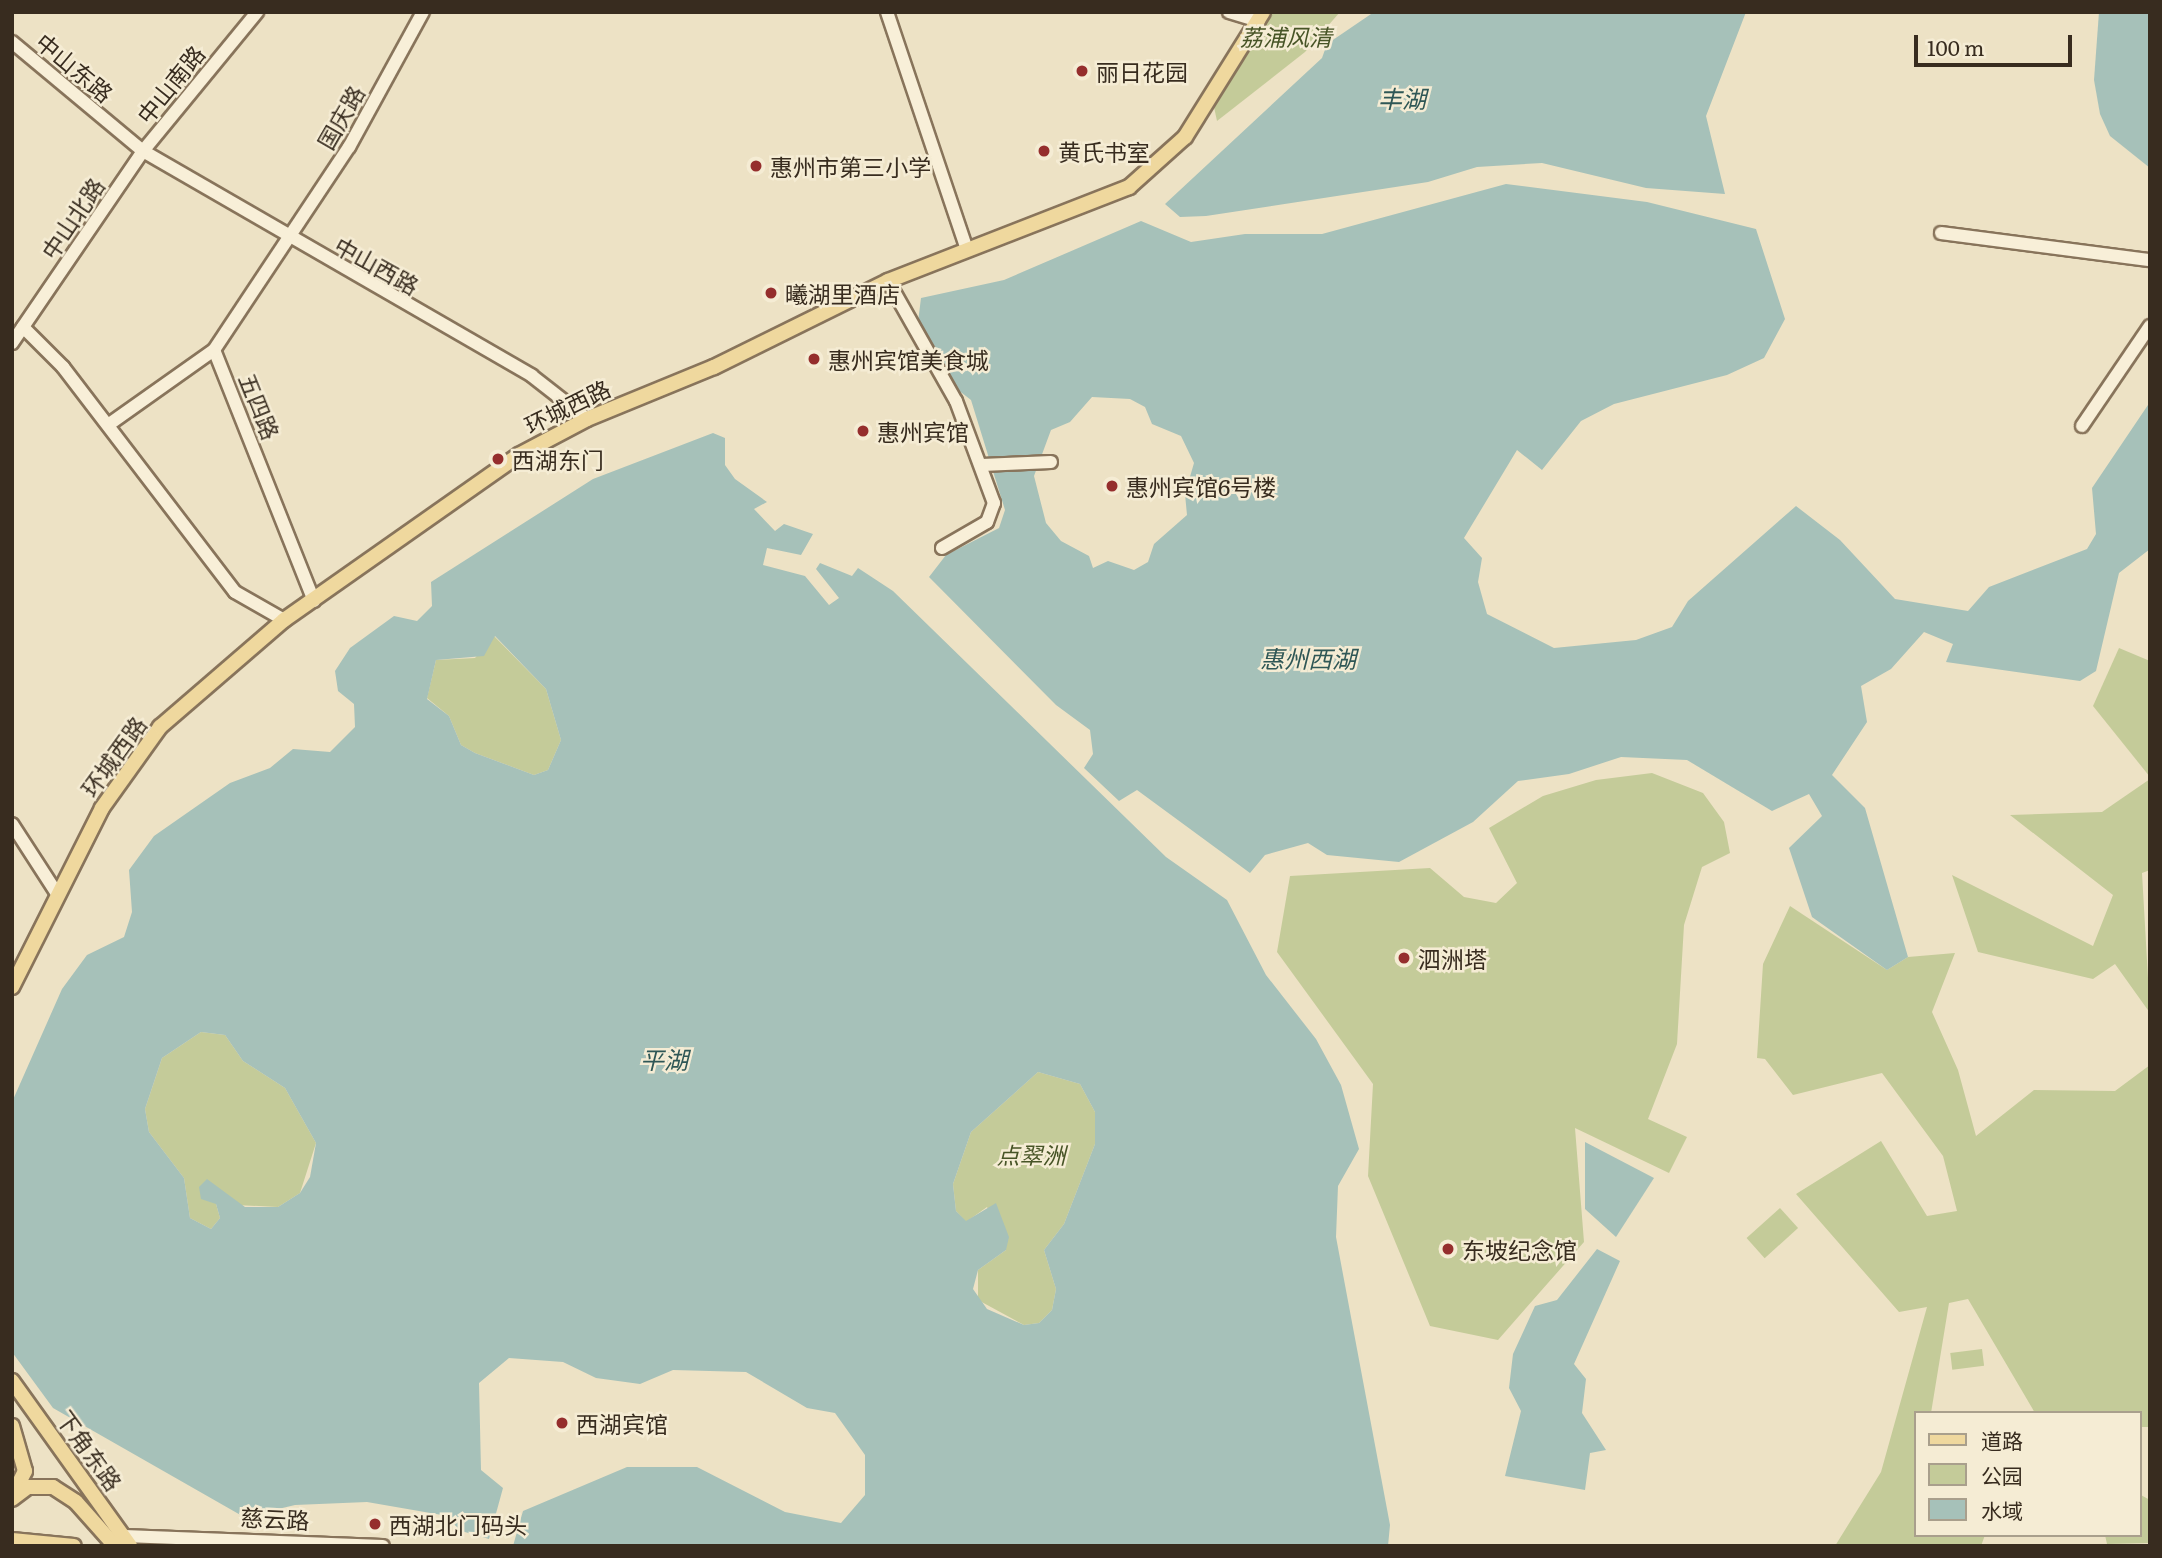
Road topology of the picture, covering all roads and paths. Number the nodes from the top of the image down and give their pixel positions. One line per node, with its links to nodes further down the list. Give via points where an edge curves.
1 (257, 12): 7 (street, 中山南路)
2 (423, 12): 9 (street, 国庆路, via 349,147)
3 (887, 12): 10 (street)
4 (1229, 12): 5 (street)
5 (1258, 15): 10 (main road, 环城西路, via 1241,58 1160,165 1068,216)
6 (12, 42): 7 (street, 中山东路)
7 (143, 151): 9 (street, 中山西路); 14 (street, 中山北路)
8 (1941, 233): 11 (street)
9 (288, 240): 16 (street); 17 (street, 中山西路, via 532,376)
10 (967, 250): 12 (main road, 环城西路)
11 (2150, 260)
12 (888, 281): 17 (main road, 环城西路, via 714,366); 21 (street, via 956,401)
13 (2150, 326): 19 (street)
14 (23, 327): 15 (street, 中山北路); 18 (street)
15 (12, 343)
16 (214, 350): 18 (street); 23 (street, 五四路)
17 (587, 419): 23 (main road, 环城西路, via 519,455)
18 (108, 425): 24 (street, via 235,592)
19 (2082, 426)
20 (1051, 462): 21 (street)
21 (982, 465): 22 (street, via 995,503 987,522)
22 (942, 548)
23 (314, 601): 24 (main road, 环城西路)
24 (284, 620): 26 (main road, 环城西路, via 160,727 102,808)
25 (12, 824): 26 (street)
26 (58, 895): 27 (main road, 环城西路)
27 (12, 987)
28 (12, 1381): 32 (main road, 下角东路)
29 (12, 1426): 30 (main road, via 25,1471)
30 (12, 1497): 32 (main road, via 29,1487 53,1487)
31 (12, 1542): 34 (main road); 35 (main road)
32 (123, 1543): 33 (street, 慈云路)
33 (162, 1544): 36 (street, 慈云路, via 209,1535)
34 (43, 1546)
35 (74, 1546)
36 (383, 1546)

